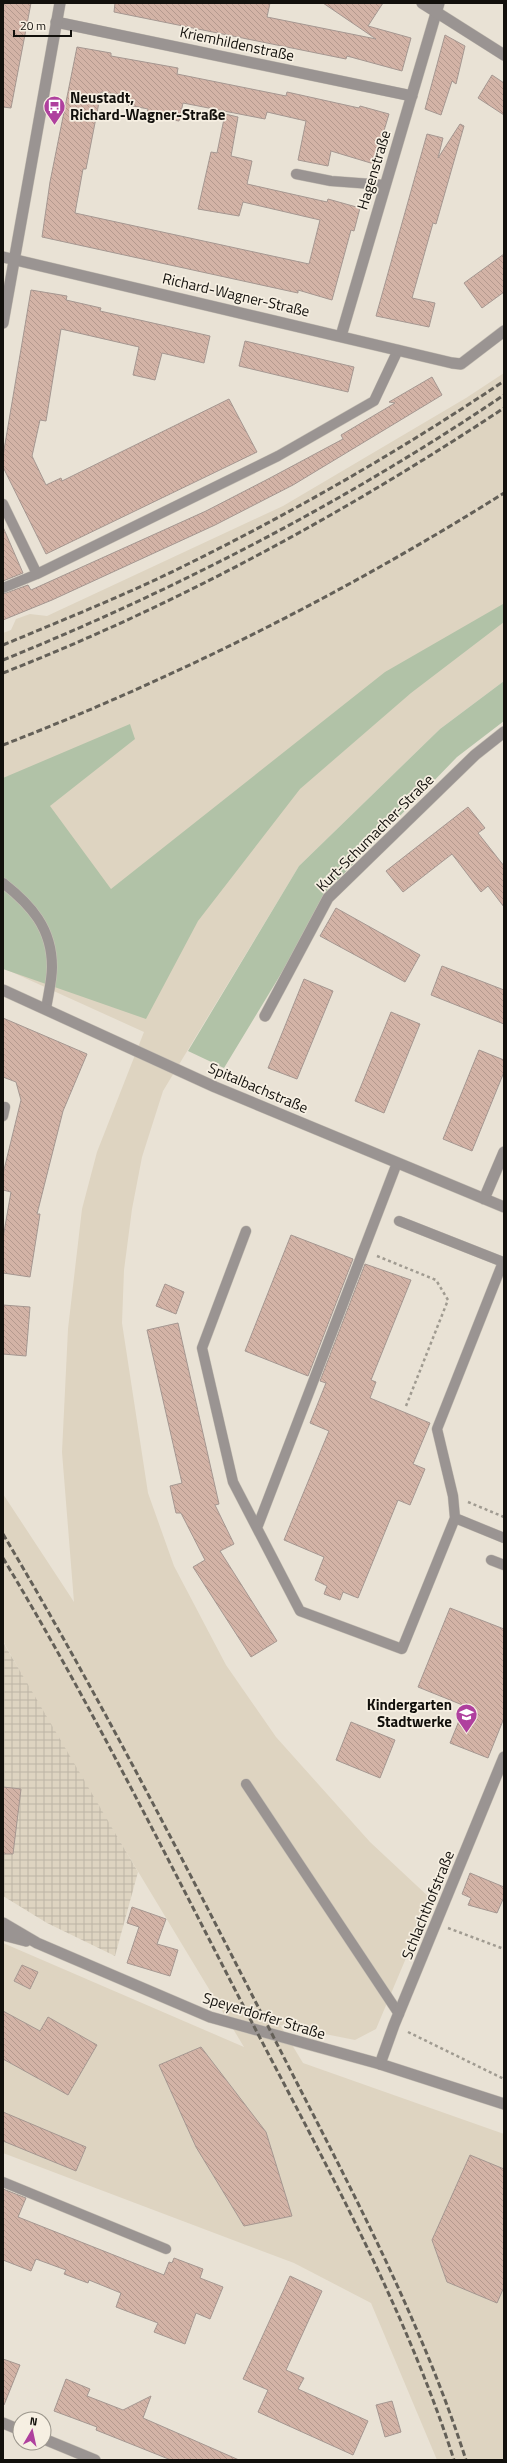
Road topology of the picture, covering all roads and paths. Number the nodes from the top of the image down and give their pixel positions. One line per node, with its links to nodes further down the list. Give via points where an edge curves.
1 (60, 3): 4 (street)
2 (422, 3): 3 (street)
3 (437, 7): 5 (street); 6 (street, Hagenstraße)
4 (56, 22): 6 (street, Kriemhildenstraße); 10 (street)
5 (504, 55)
6 (412, 96): 8 (street, Hagenstraße)
7 (296, 174): 8 (lane, via 332,181)
8 (385, 185): 13 (street, Hagenstraße)
9 (3, 257): 10 (street, Richard-Wagner-Straße)
10 (14, 259): 11 (street); 13 (street, Richard-Wagner-Straße)
11 (3, 323)
12 (504, 331): 14 (street, Richard-Wagner-Straße, via 461,364)
13 (341, 336): 14 (street, Richard-Wagner-Straße)
14 (398, 350): 16 (lane, via 374,400 278,456)
15 (3, 504): 16 (lane)
16 (37, 574): 17 (lane)
17 (3, 588)
18 (504, 732): 22 (street, Kurt-Schumacher-Straße, via 475,754 328,898)
19 (3, 882): 21 (lane, via 22,898 45,928 52,967)
20 (3, 990): 21 (street, Spitalbachstraße)
21 (46, 1009): 24 (street, Spitalbachstraße, via 215,1087)
22 (265, 1016)
23 (504, 1152): 25 (street)
24 (397, 1163): 25 (street, Spitalbachstraße); 29 (lane)
25 (484, 1199): 26 (street, Spitalbachstraße)
26 (504, 1207)
27 (399, 1221): 31 (lane, via 503,1262 437,1429)
28 (246, 1231): 34 (lane, via 202,1348 233,1482)
29 (363, 1251): 30 (path, via 436,1280 448,1300); 34 (lane)
30 (406, 1406)
31 (454, 1496): 32 (path); 33 (lane)
32 (504, 1517)
33 (455, 1518): 34 (lane, via 402,1649 300,1611); 35 (lane)
34 (257, 1528)
35 (504, 1538)
36 (491, 1560): 37 (lane)
37 (504, 1565)
38 (504, 1757): 41 (street, Schlachthofstraße)
39 (246, 1784): 45 (lane)
40 (3, 1923): 43 (street, Speyerdorfer Straße)
41 (437, 1924): 44 (path); 45 (street, Schlachthofstraße)
42 (3, 1935): 43 (street)
43 (37, 1943): 46 (street, Speyerdorfer Straße, via 210,2017)
44 (504, 1949)
45 (396, 2019): 46 (street, Schlachthofstraße); 47 (path)
46 (380, 2064): 48 (street, Speyerdorfer Straße)
47 (504, 2079)
48 (504, 2104)
49 (3, 2182): 50 (lane)
50 (166, 2249)
51 (52, 2442): 52 (street)
52 (96, 2460)

